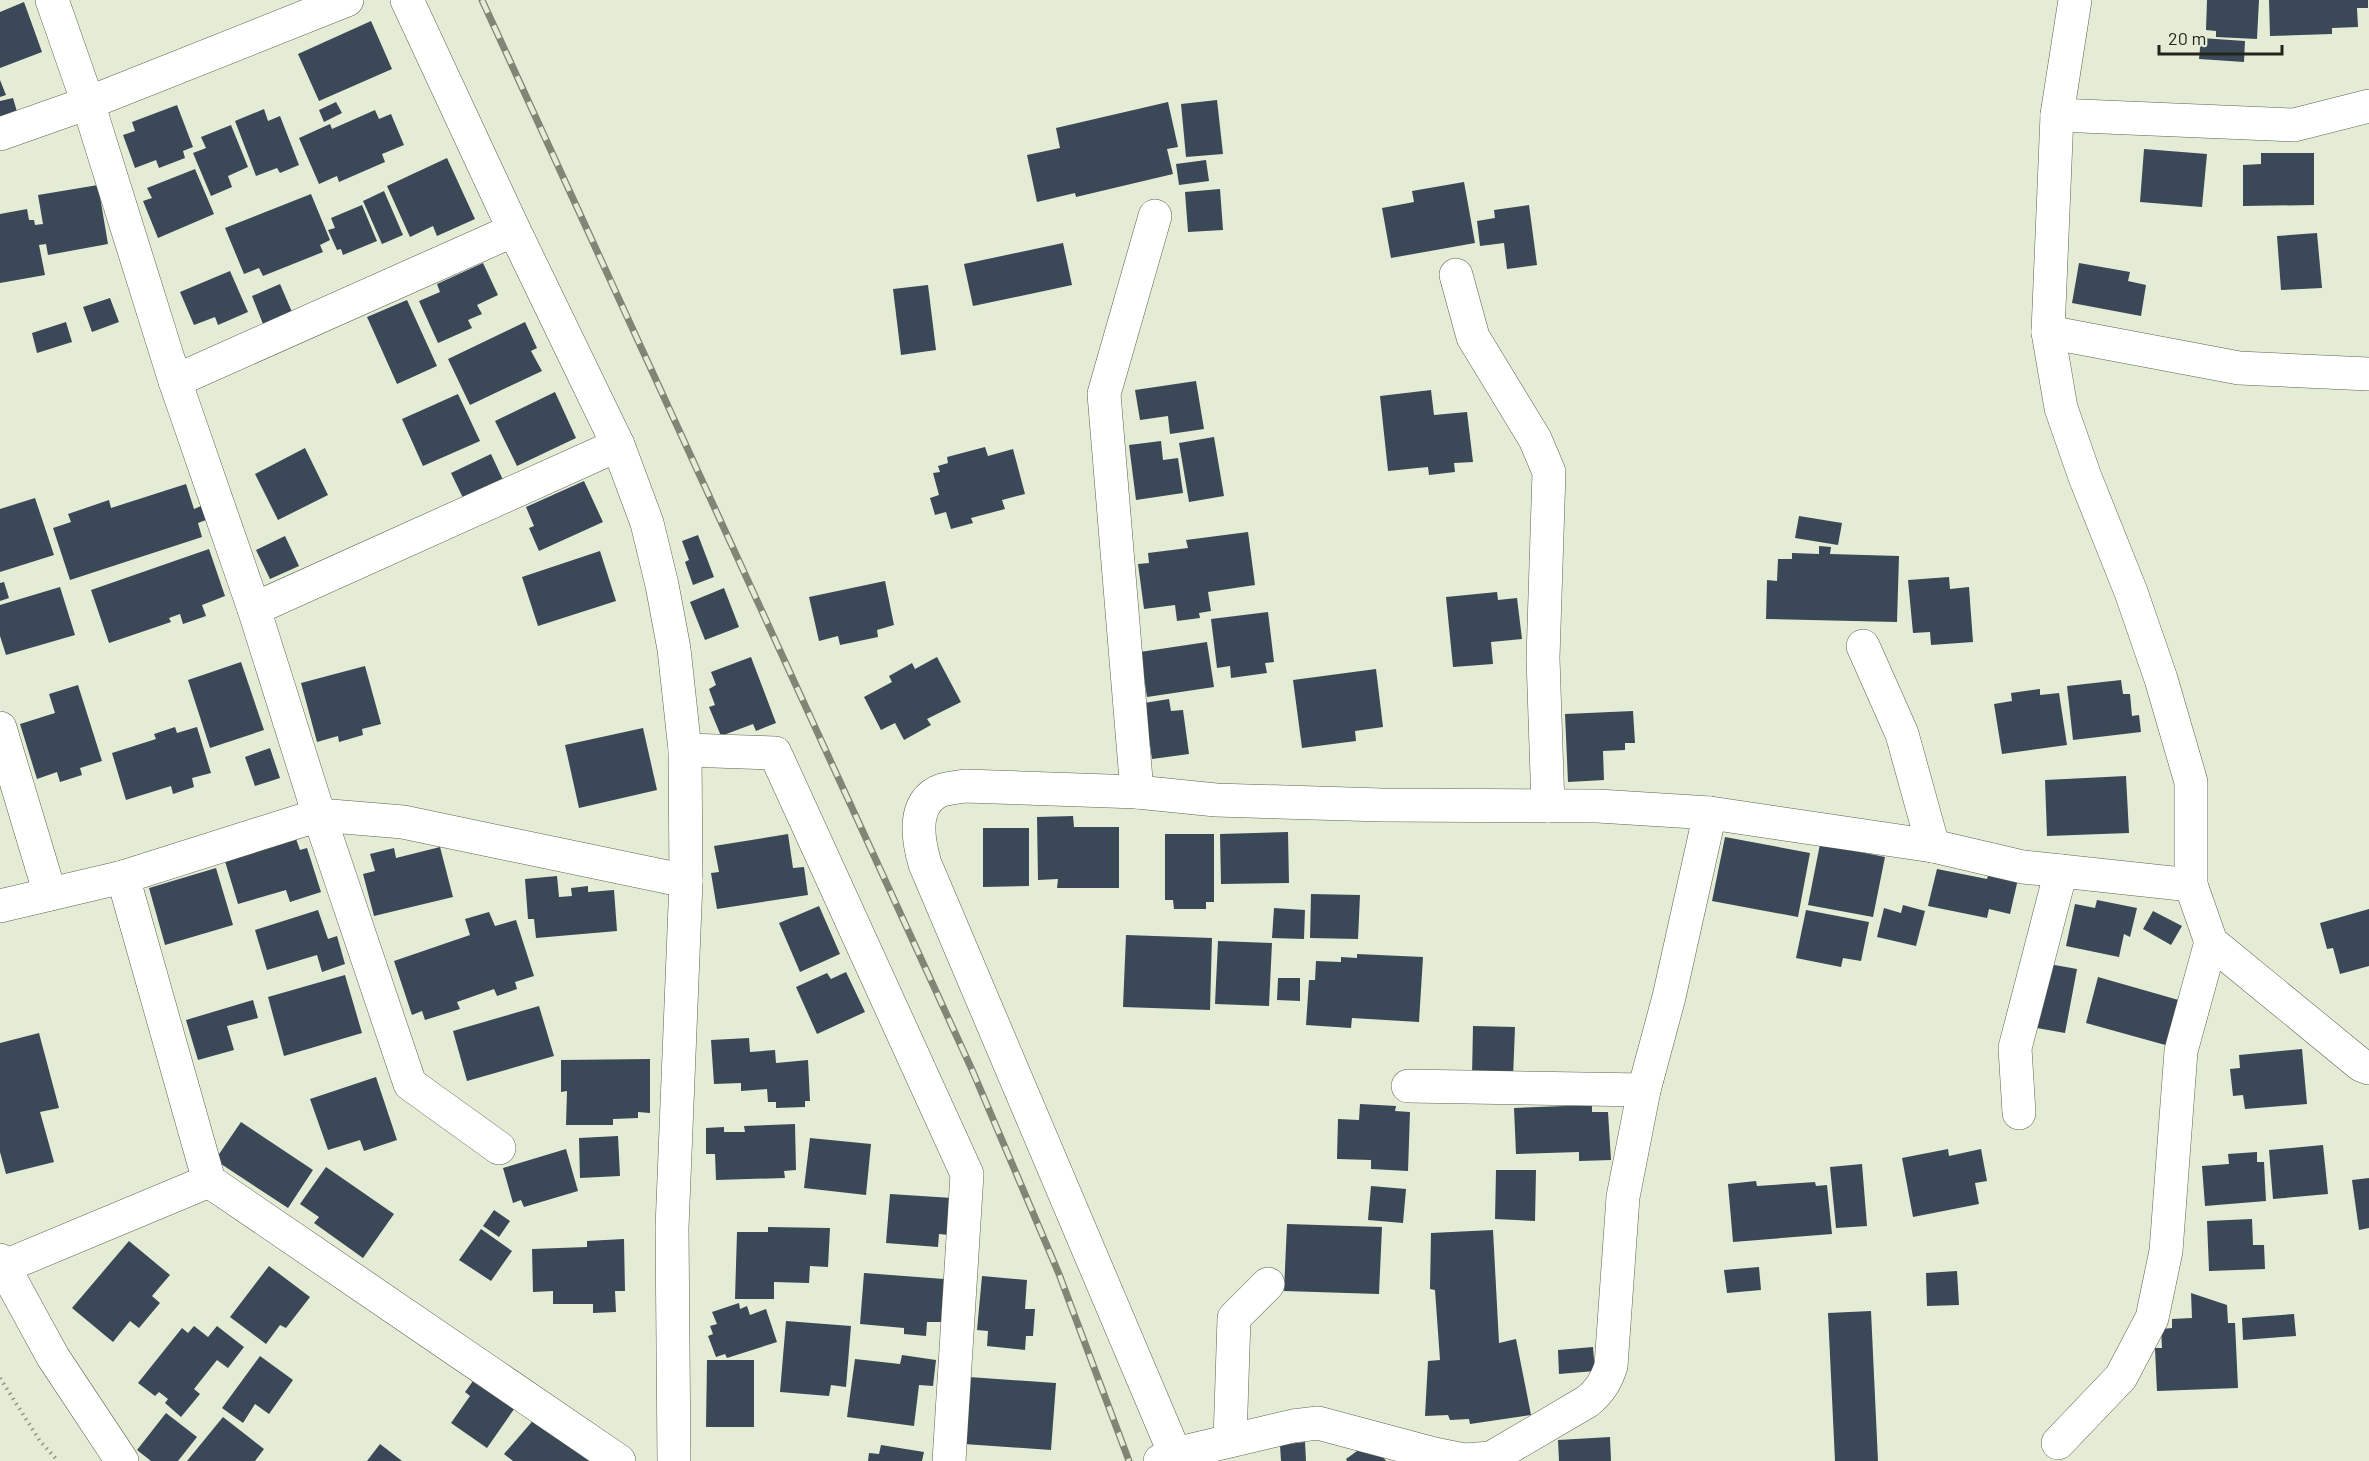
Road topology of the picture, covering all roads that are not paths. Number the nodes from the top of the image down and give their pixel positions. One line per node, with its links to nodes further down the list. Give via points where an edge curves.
1 (52, 0): 5 (street)
2 (347, 0): 5 (street)
3 (407, 0): 10 (street)
4 (2075, 0): 7 (street)
5 (88, 103): 8 (street); 14 (street)
6 (2369, 106): 7 (street, via 2294,125)
7 (2057, 115): 12 (street)
8 (0, 134)
9 (1155, 216): 20 (street, via 1104,394)
10 (514, 230): 14 (street); 15 (street)
11 (1456, 275): 21 (street, via 1473,337 1535,439 1549,472 1543,658)
12 (2048, 332): 13 (street, via 2239,368); 28 (street, via 2061,408 2132,592 2192,782)
13 (2369, 374)
14 (175, 381): 16 (street)
15 (618, 445): 16 (street); 19 (street, via 647,523 662,585 674,649)
16 (254, 609): 23 (street)
17 (1863, 646): 24 (street, via 1902,734)
18 (0, 728): 29 (street)
19 (685, 750): 27 (street); 46 (street, via 775,753 967,1174)
20 (1137, 792): 21 (street, via 1228,801); 42 (street, via 965,786 941,790 926,801 918,839)
21 (1548, 806): 22 (street)
22 (1710, 813): 24 (street); 34 (street)
23 (319, 815): 26 (street); 27 (street, via 403,822); 36 (street, via 410,1084)
24 (1933, 846): 25 (street)
25 (2061, 872): 28 (street); 35 (street, via 2015,1048)
26 (123, 877): 29 (street); 37 (street)
27 (686, 881): 45 (street, via 672,1228)
28 (2191, 885): 31 (street)
29 (50, 894): 30 (street)
30 (0, 906)
31 (2211, 942): 32 (street); 41 (street, via 2181,1051 2166,1251 2152,1318 2121,1377)
32 (2369, 1068)
33 (1408, 1086): 34 (street)
34 (1644, 1090): 40 (street, via 1623,1197 1611,1366 1599,1391 1588,1401 1491,1458 1480,1460 1434,1454 1318,1423)
35 (2019, 1113)
36 (500, 1148)
37 (209, 1180): 38 (street); 44 (street)
38 (1, 1263): 43 (street, via 53,1357)
39 (1268, 1284): 40 (street, via 1234,1318)
40 (1230, 1440): 42 (street)
41 (2058, 1443)
42 (1168, 1457)
43 (122, 1461)
44 (620, 1461)
45 (674, 1461)
46 (949, 1461)

